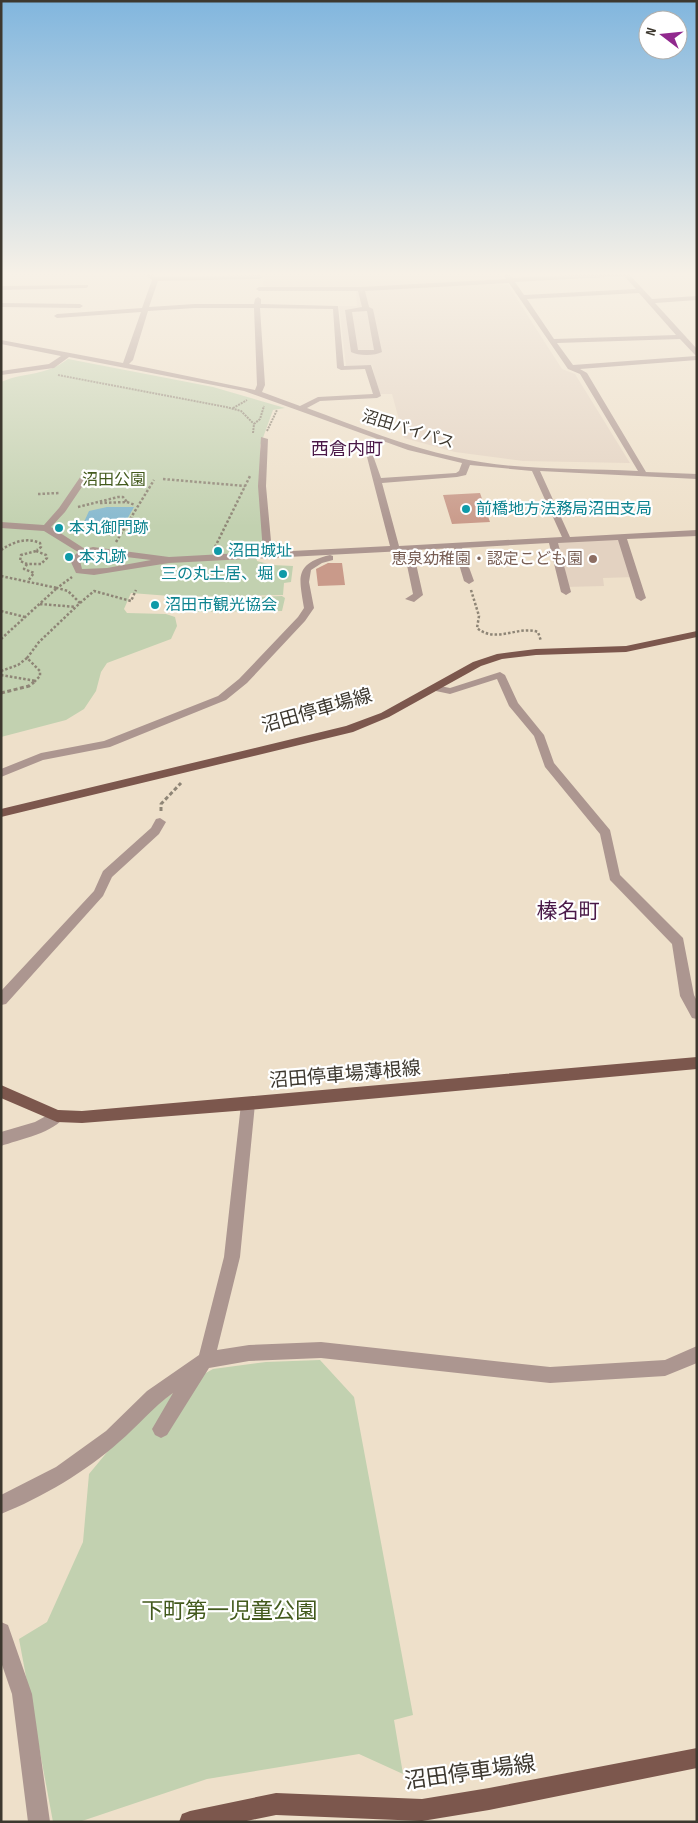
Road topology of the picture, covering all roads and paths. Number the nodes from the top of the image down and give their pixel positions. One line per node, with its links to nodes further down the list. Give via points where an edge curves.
1 (64, 357): 10 (street, via 51,366)
2 (79, 357): 8 (street, 沼田バイパス)
3 (130, 357): 8 (street)
4 (260, 357): 14 (street, via 261,385)
5 (340, 357): 17 (street, via 341,368 368,367 377,396 318,399)
6 (565, 357): 9 (street)
7 (697, 358): 9 (street)
8 (125, 365): 14 (street, 沼田バイパス)
9 (572, 367): 27 (street, via 583,373)
10 (1, 373)
11 (52, 374): 13 (path)
12 (111, 380): 13 (path)
13 (107, 384): 16 (path)
14 (255, 395): 16 (path); 17 (street, 沼田バイパス)
15 (264, 400): 19 (path, via 260,419)
16 (232, 408): 19 (path, via 241,411)
17 (301, 408): 23 (street, 沼田バイパス, via 411,448)
18 (283, 410): 21 (path, via 276,411)
19 (254, 424): 20 (path)
20 (253, 436)
21 (264, 438): 33 (street)
22 (366, 447): 31 (street)
23 (468, 462): 24 (street, 沼田バイパス); 31 (street, via 463,473 457,475)
24 (535, 469): 27 (street, 沼田バイパス); 44 (street)
25 (88, 472): 35 (street)
26 (252, 474): 32 (path)
27 (644, 475): 28 (street, 沼田バイパス)
28 (697, 477)
29 (163, 479): 32 (path)
30 (154, 480): 47 (path)
31 (377, 481): 48 (street)
32 (243, 486): 33 (path); 55 (path)
33 (262, 486): 54 (street)
34 (38, 494): 35 (path)
35 (72, 494): 39 (street)
36 (127, 502): 37 (path); 37 (path, via 118,497); 38 (path)
37 (94, 503): 39 (path)
38 (135, 504)
39 (62, 510): 41 (street)
40 (1, 526): 41 (street)
41 (46, 528): 53 (street)
42 (697, 533): 43 (street)
43 (622, 537): 44 (street); 65 (street)
44 (567, 539): 45 (street)
45 (553, 540): 46 (street); 64 (street)
46 (457, 545): 49 (street); 61 (street)
47 (112, 548)
48 (395, 548): 49 (street); 51 (street)
49 (408, 548): 66 (street, via 418,595)
50 (1, 550): 52 (path, via 10,544 30,540 40,543 41,547)
51 (358, 550): 54 (street); 84 (street, via 352,555 318,560 305,570 309,608 302,619 243,681 222,698 113,741 41,757)
52 (36, 551): 57 (path, via 21,555 20,561); 57 (path, via 43,552 47,558 41,564)
53 (84, 552): 56 (street, via 93,550); 58 (street, via 75,560)
54 (268, 556): 55 (street)
55 (209, 559): 56 (street)
56 (169, 560): 58 (street, via 99,573)
57 (27, 564): 60 (path, via 24,569 34,573)
58 (79, 571): 62 (path)
59 (1, 576): 60 (path)
60 (28, 581): 62 (path)
61 (469, 581): 76 (path, via 480,632 493,635 532,630 538,632)
62 (57, 588): 67 (path, via 68,591); 68 (path)
63 (136, 590): 67 (path, via 130,601 94,591)
64 (566, 592)
65 (641, 598)
66 (410, 599)
67 (80, 603): 69 (path)
68 (40, 604): 69 (path); 71 (path)
69 (76, 607): 77 (path)
70 (1, 611): 71 (path)
71 (26, 617): 73 (path)
72 (1, 633): 73 (path)
73 (7, 634): 75 (path)
74 (697, 634): 81 (main road, 沼田停車場線, via 626,649 501,656 477,664)
75 (1, 639)
76 (544, 649)
77 (27, 658): 78 (path, via 18,665); 80 (path, via 40,671)
78 (1, 670)
79 (1, 675): 80 (path)
80 (37, 681): 82 (path)
81 (435, 688): 83 (main road, 沼田停車場線, via 379,718 349,729); 88 (street, via 450,691 500,675 513,704 538,735 549,764 606,832 614,877 678,942 688,996)
82 (1, 693)
83 (191, 768): 85 (main road, 沼田停車場線); 86 (path, via 161,804)
84 (1, 773)
85 (1, 813)
86 (160, 822): 87 (street, via 155,831 107,874 99,893)
87 (1, 1000)
88 (697, 1014)
89 (697, 1063): 91 (main road, 沼田停車場薄根線)
90 (1, 1090): 92 (main road, 沼田停車場薄根線)
91 (248, 1104): 92 (main road, 沼田停車場薄根線, via 82,1117); 95 (street, via 232,1257)
92 (57, 1116): 93 (street, via 39,1127)
93 (1, 1139)
94 (697, 1354): 95 (street, via 665,1368 550,1375 321,1350 249,1353)
95 (204, 1361): 96 (street); 97 (street, via 153,1397 112,1437 62,1473)
96 (161, 1429)
97 (1, 1505)
98 (1, 1632): 100 (street, via 22,1694)
99 (697, 1758): 101 (main road, 沼田停車場線, via 422,1810 276,1804)
100 (38, 1822)
101 (190, 1822)

